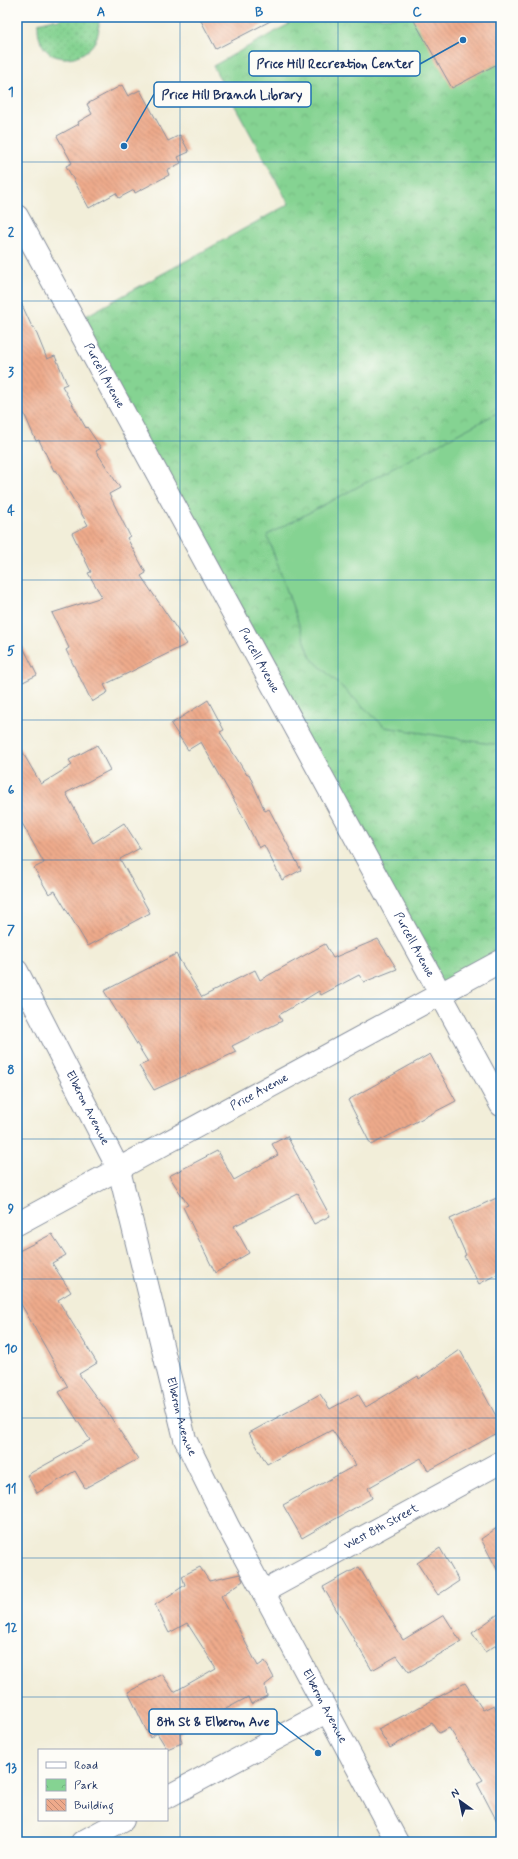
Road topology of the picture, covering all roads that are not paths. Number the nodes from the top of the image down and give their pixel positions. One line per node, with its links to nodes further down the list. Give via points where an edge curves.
1 (17, 216): 4 (street, Purcell Avenue)
2 (501, 961): 4 (street, Price Avenue)
3 (17, 971): 6 (street, Elberon Avenue)
4 (441, 993): 5 (street, Purcell Avenue); 6 (street, Price Avenue)
5 (501, 1105)
6 (119, 1170): 7 (street, Price Avenue); 9 (street, Elberon Avenue, via 185,1439)
7 (17, 1224)
8 (501, 1462): 9 (street, West 8th Street)
9 (262, 1592): 10 (street, Elberon Avenue, via 307,1672)
10 (326, 1712): 11 (street); 14 (street, Elberon Avenue)
11 (168, 1796)
12 (121, 1821): 13 (street)
13 (82, 1842)
14 (397, 1842)

